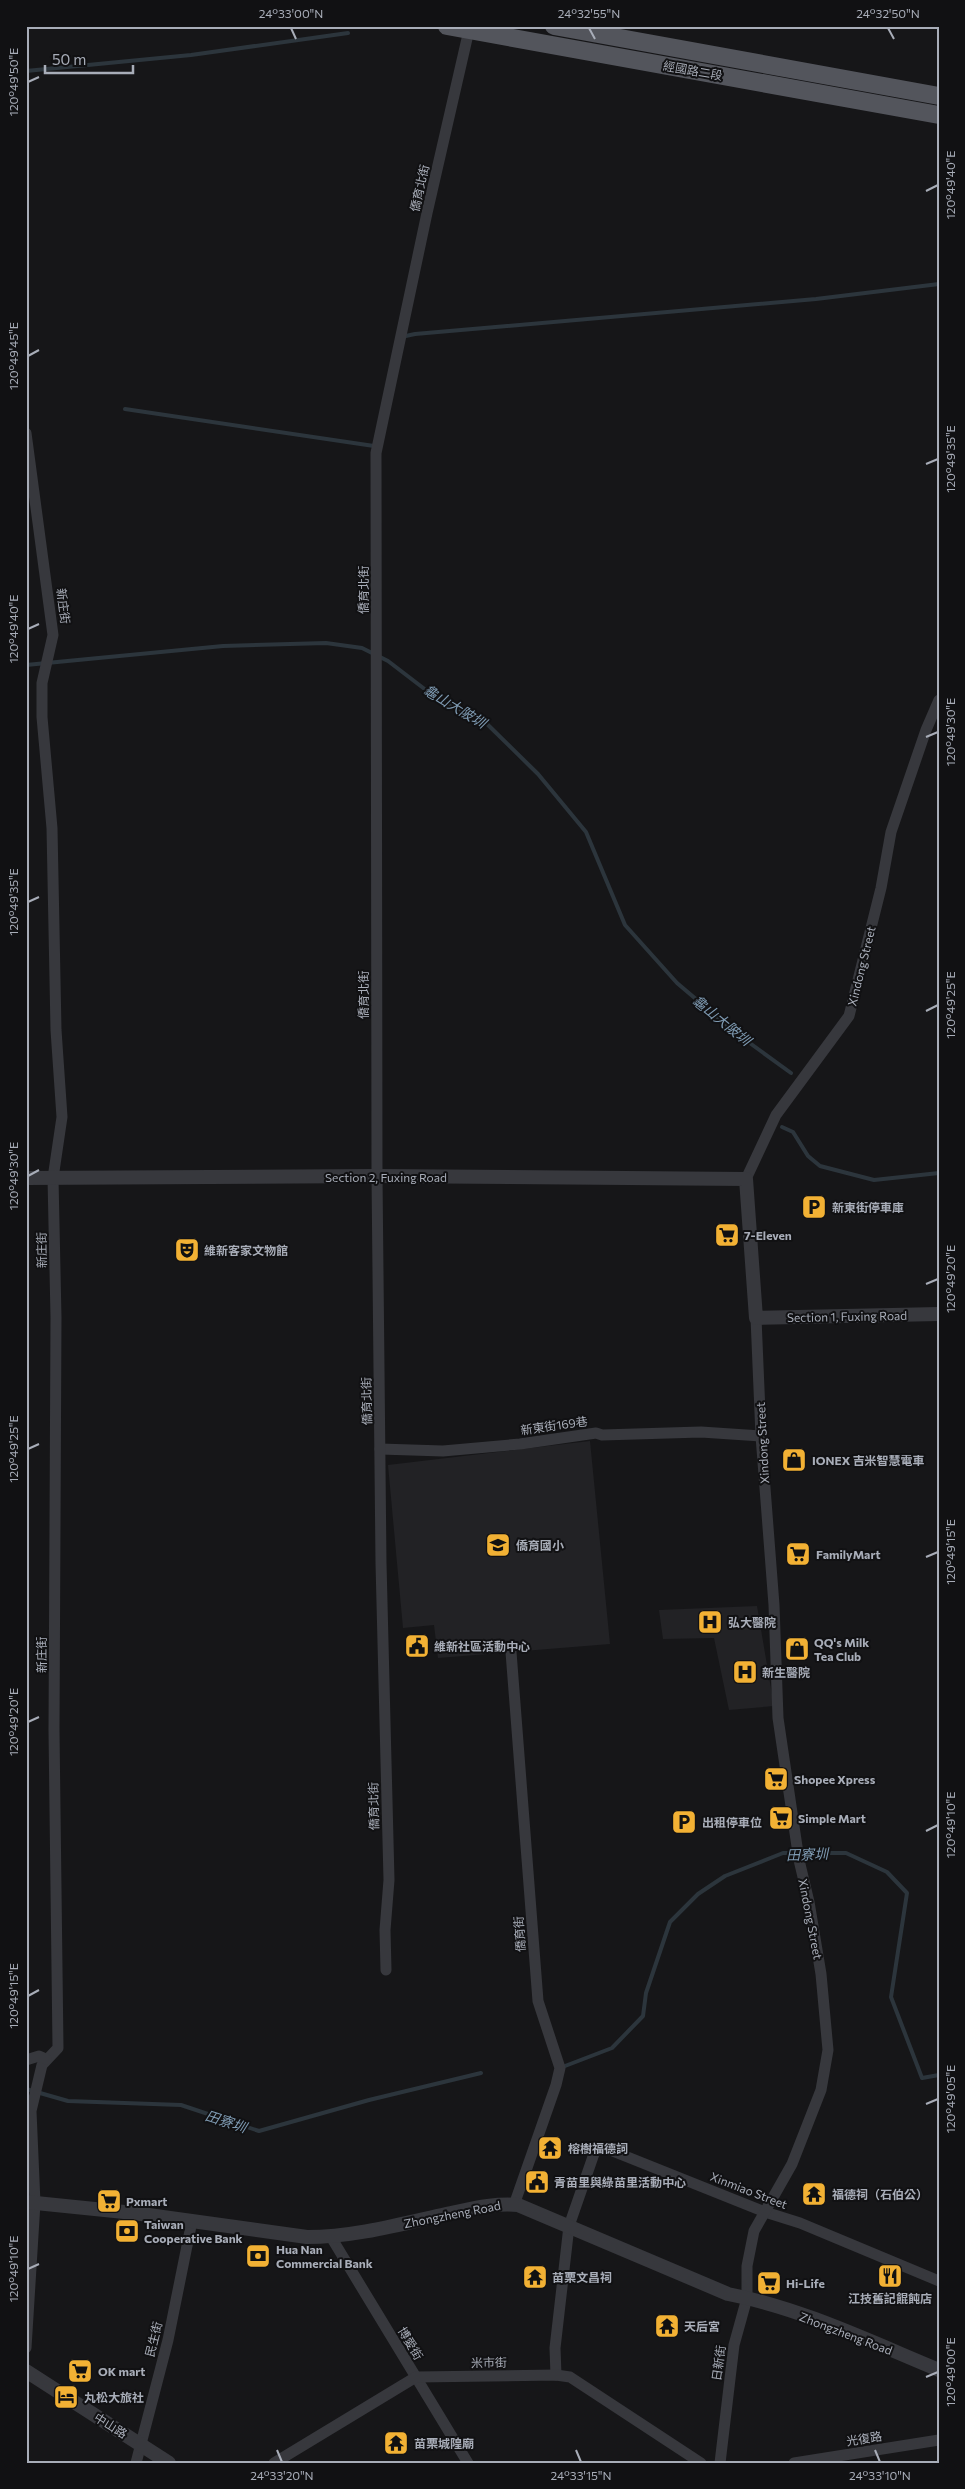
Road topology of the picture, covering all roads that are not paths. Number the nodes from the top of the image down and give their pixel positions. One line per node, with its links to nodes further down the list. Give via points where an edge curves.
1 (447, 26): 3 (main road, 經國路二段)
2 (554, 26): 4 (main road, 經國路二段)
3 (469, 30): 5 (main road, 經國路二段); 8 (street, 僑育北街, via 376,453)
4 (939, 96)
5 (939, 115)
6 (26, 433): 10 (street, 新庄街, via 53,635 42,683 42,717 52,828 56,1030 62,1117)
7 (939, 700): 11 (street, Xindong Street, via 892,832 849,1016 776,1115)
8 (377, 1176): 10 (street, Section 2, Fuxing Road); 11 (street, Section 2, Fuxing Road); 15 (street, 僑育北街)
9 (26, 1178): 10 (street, Section 2, Fuxing Road)
10 (53, 1178): 19 (street, 新庄街, via 58,2048)
11 (746, 1179): 13 (street, Xindong Street)
12 (939, 1314): 13 (street, Section 1, Fuxing Road)
13 (756, 1318): 14 (street, Xindong Street)
14 (761, 1436): 15 (street, 新東街169巷, via 701,1432 602,1436 596,1433 443,1451); 22 (street, Xindong Street, via 774,1605 778,1718 799,1860 810,1902 821,1974 828,2050 821,2090 792,2164)
15 (380, 1449): 17 (street, 僑育北街, via 389,1880)
16 (511, 1652): 21 (street, 僑育街, via 538,2001 560,2068)
17 (386, 1970)
18 (26, 2060): 19 (street, via 39,2056)
19 (44, 2062): 20 (street, via 31,2112)
20 (31, 2202): 23 (street, Zhongzheng Road); 28 (street)
21 (514, 2204): 24 (street, Zhongzheng Road); 25 (street, Zhongzheng Road, via 485,2205)
22 (765, 2212): 24 (street, Xinmiao Street, via 610,2150 596,2148); 26 (street, Xinmiao Street, via 800,2223); 27 (street, 日新街, via 751,2243)
23 (192, 2221): 25 (street, Zhongzheng Road, via 288,2236); 34 (street, 民生街, via 168,2340)
24 (569, 2226): 27 (street, Zhongzheng Road, via 728,2294); 31 (street, via 555,2348)
25 (330, 2237): 32 (street, 博愛街)
26 (939, 2281)
27 (747, 2298): 29 (street, Zhongzheng Road, via 831,2326); 40 (street, 日新街, via 734,2345)
28 (26, 2348)
29 (939, 2370)
30 (26, 2371): 34 (street, 中山路)
31 (556, 2375): 32 (street, 米市街); 39 (street, 米市街, via 570,2377)
32 (416, 2377): 37 (street); 38 (street, 博愛街)
33 (939, 2440): 41 (street, 光復路)
34 (140, 2443): 35 (street, 民生街); 36 (street, 中山路)
35 (136, 2463)
36 (169, 2463)
37 (274, 2463)
38 (468, 2463)
39 (701, 2463)
40 (720, 2463)
41 (794, 2463)

